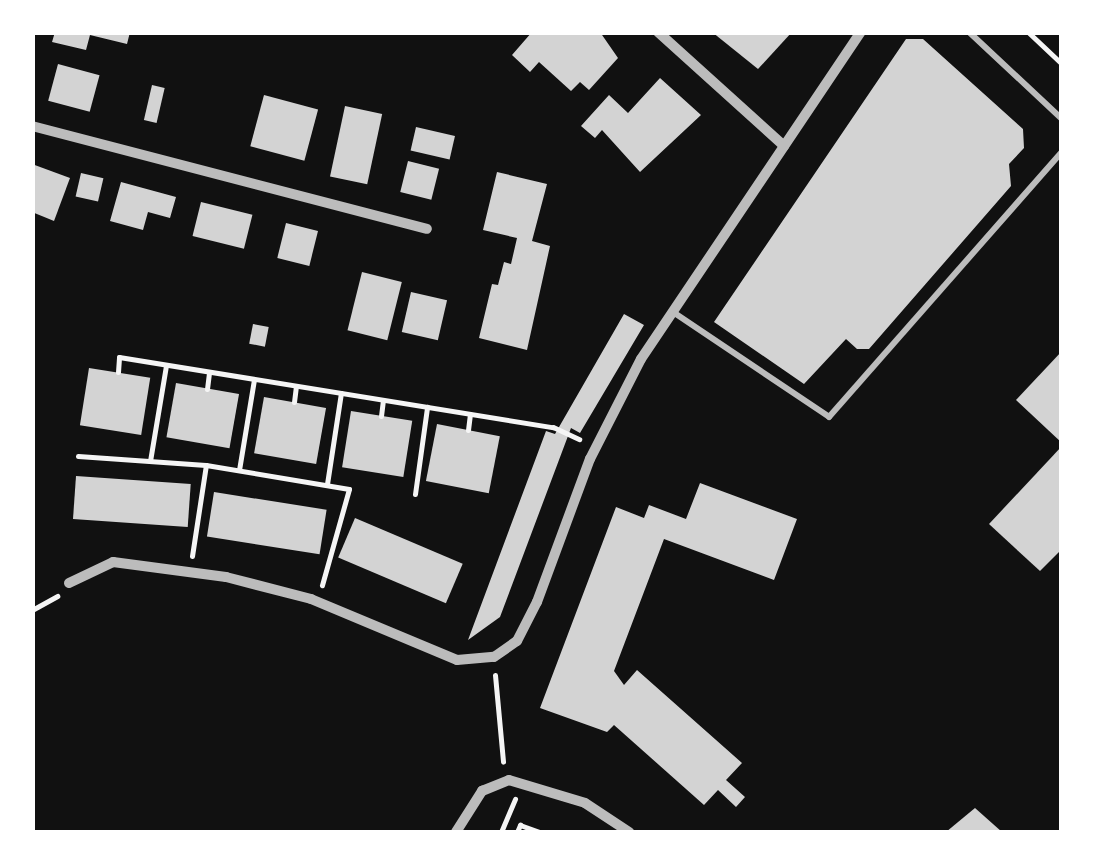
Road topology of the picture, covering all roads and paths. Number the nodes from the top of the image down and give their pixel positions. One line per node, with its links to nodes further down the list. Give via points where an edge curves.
1 (658, 32): 8 (street)
2 (861, 32): 8 (street)
3 (969, 32): 6 (lane)
4 (1028, 32): 5 (path)
5 (1062, 64)
6 (1062, 118)
7 (32, 126): 10 (street)
8 (784, 146): 11 (street)
9 (1062, 152): 11 (lane, via 829,417)
10 (427, 229)
11 (672, 312): 25 (street)
12 (166, 365): 13 (path, via 120,357); 14 (path); 27 (path)
13 (118, 372)
14 (209, 372): 15 (path); 17 (path)
15 (254, 379): 16 (path); 29 (path)
16 (296, 386): 18 (path); 20 (path)
17 (207, 389)
18 (341, 393): 19 (path); 30 (path)
19 (384, 400): 21 (path); 23 (path)
20 (294, 402)
21 (427, 407): 22 (path); 31 (path)
22 (470, 414): 24 (path); 25 (path, via 553,427)
23 (381, 416)
24 (468, 430)
25 (596, 446): 36 (street, via 537,602 517,640)
26 (78, 456): 27 (path)
27 (150, 461): 28 (path)
28 (206, 465): 29 (path); 32 (path)
29 (239, 470): 30 (path)
30 (326, 485): 34 (path, via 349,489)
31 (414, 494)
32 (190, 572): 33 (street, via 113,562); 34 (street)
33 (69, 583): 35 (path, via 49,604)
34 (317, 602): 36 (street, via 457,660)
35 (32, 610)
36 (494, 656): 37 (path, via 498,746)
37 (509, 780): 38 (street, via 482,791); 41 (street, via 585,803)
38 (456, 832)
39 (517, 832): 40 (path, via 520,825)
40 (539, 832)
41 (628, 832)

